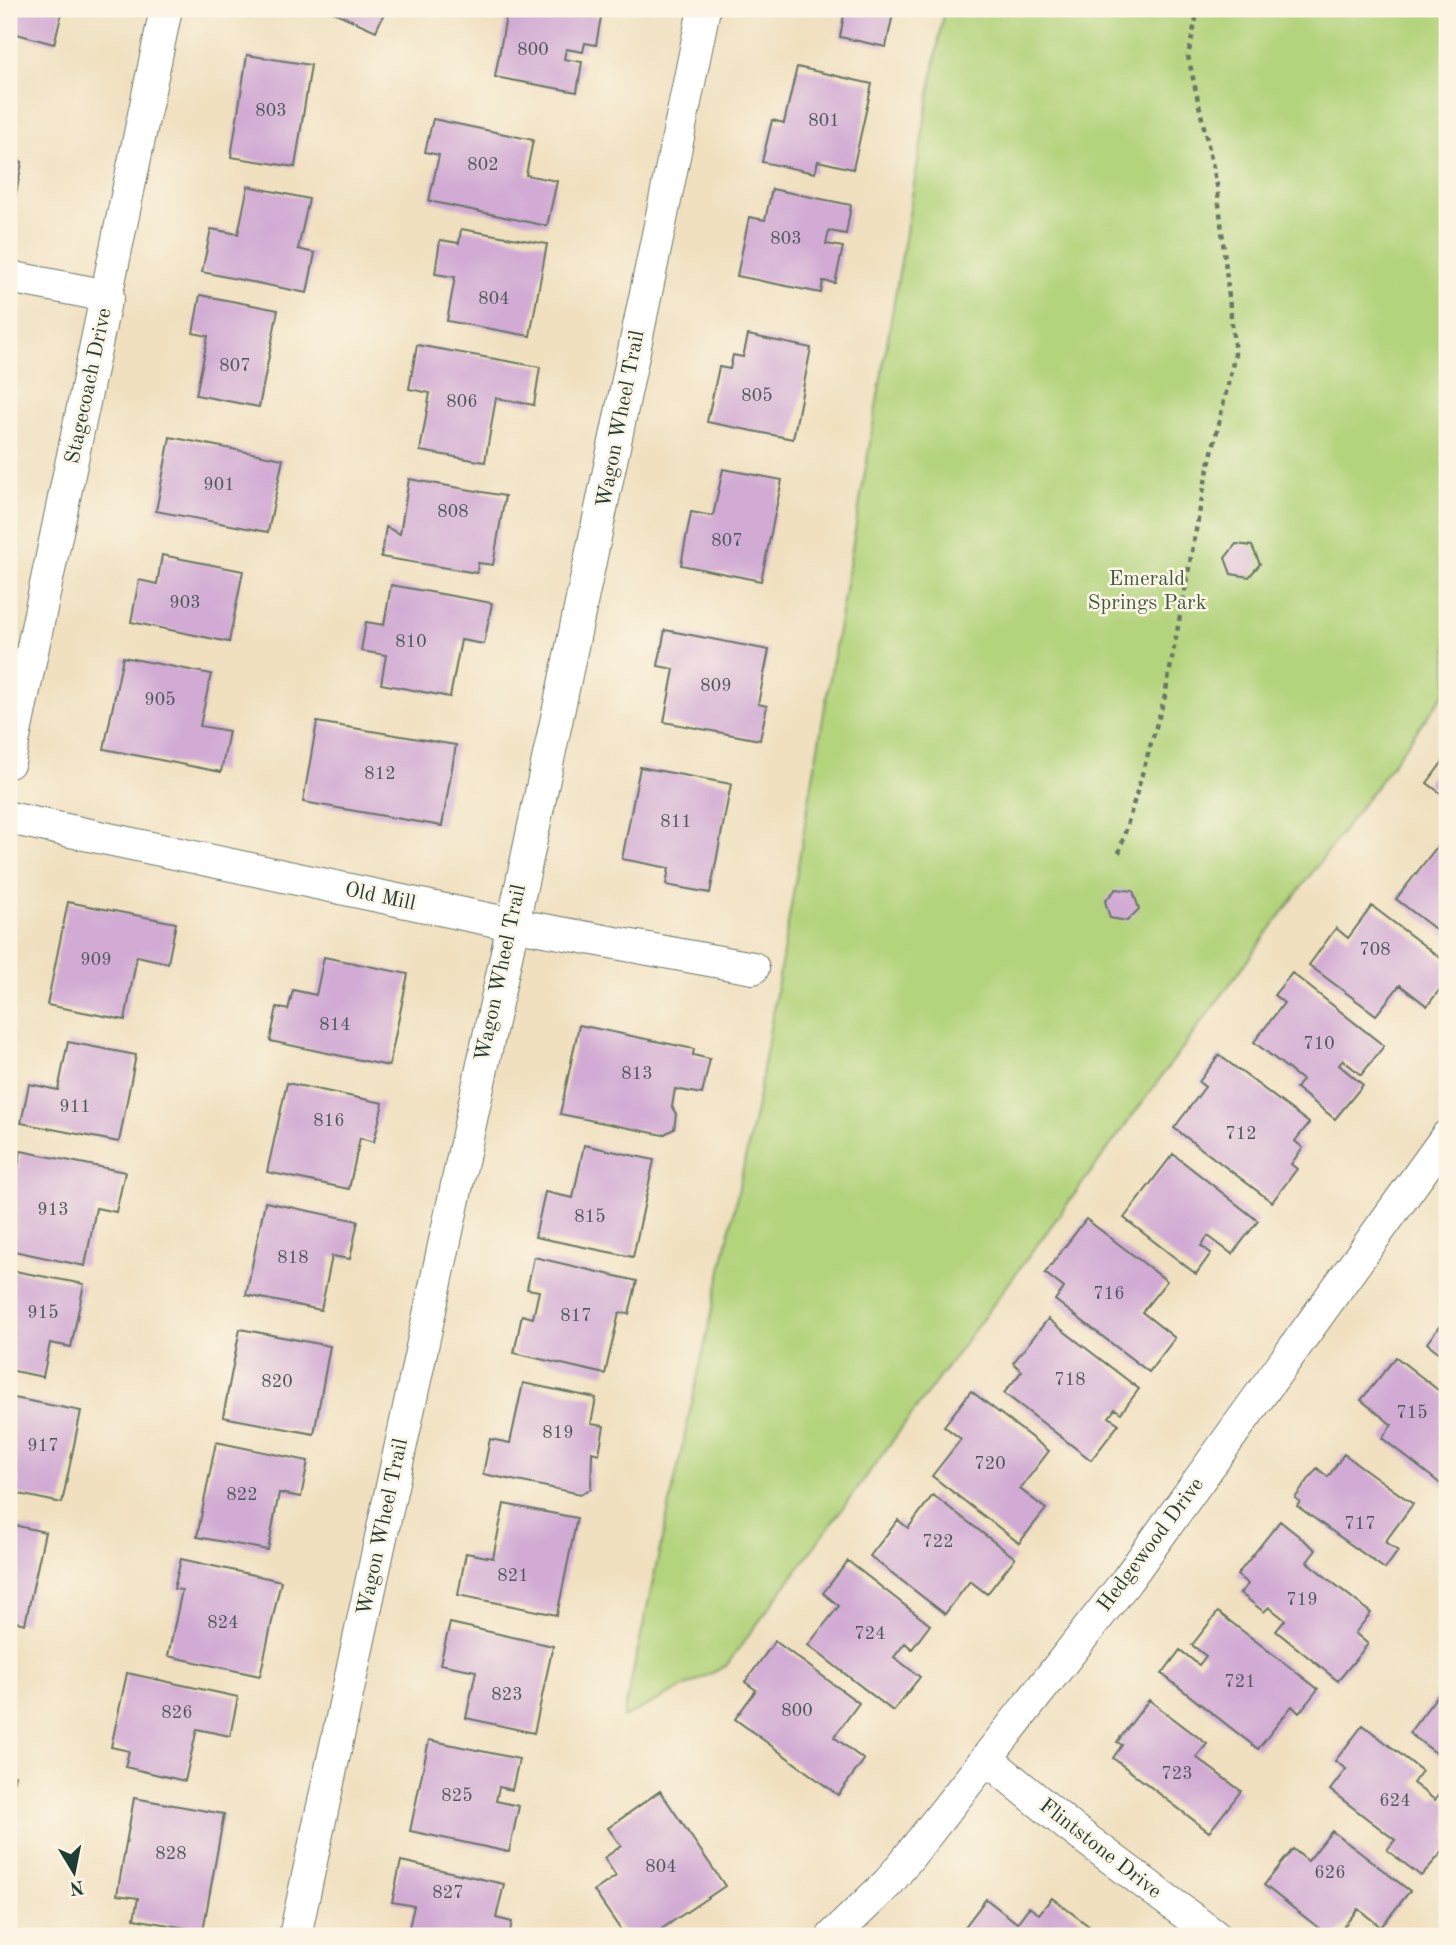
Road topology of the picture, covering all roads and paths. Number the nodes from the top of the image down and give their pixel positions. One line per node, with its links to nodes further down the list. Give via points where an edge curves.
1 (166, 9): 5 (street, Stagecoach Drive)
2 (704, 9): 9 (street, Wagon Wheel Trail, via 603,507)
3 (1198, 9): 8 (path, via 1188,56 1217,186 1235,354 1205,482 1165,696)
4 (9, 277): 5 (street)
5 (108, 296): 6 (street, Stagecoach Drive)
6 (9, 762)
7 (9, 818): 9 (street, Old Mill)
8 (1119, 853)
9 (511, 924): 10 (street, Old Mill); 13 (street, Wagon Wheel Trail)
10 (753, 968)
11 (1447, 1136): 12 (street, Hedgewood Drive, via 1127,1580)
12 (988, 1759): 14 (street, Hedgewood Drive, via 889,1882); 15 (street, Flintstone Drive)
13 (295, 1936)
14 (833, 1936)
15 (1214, 1936)

